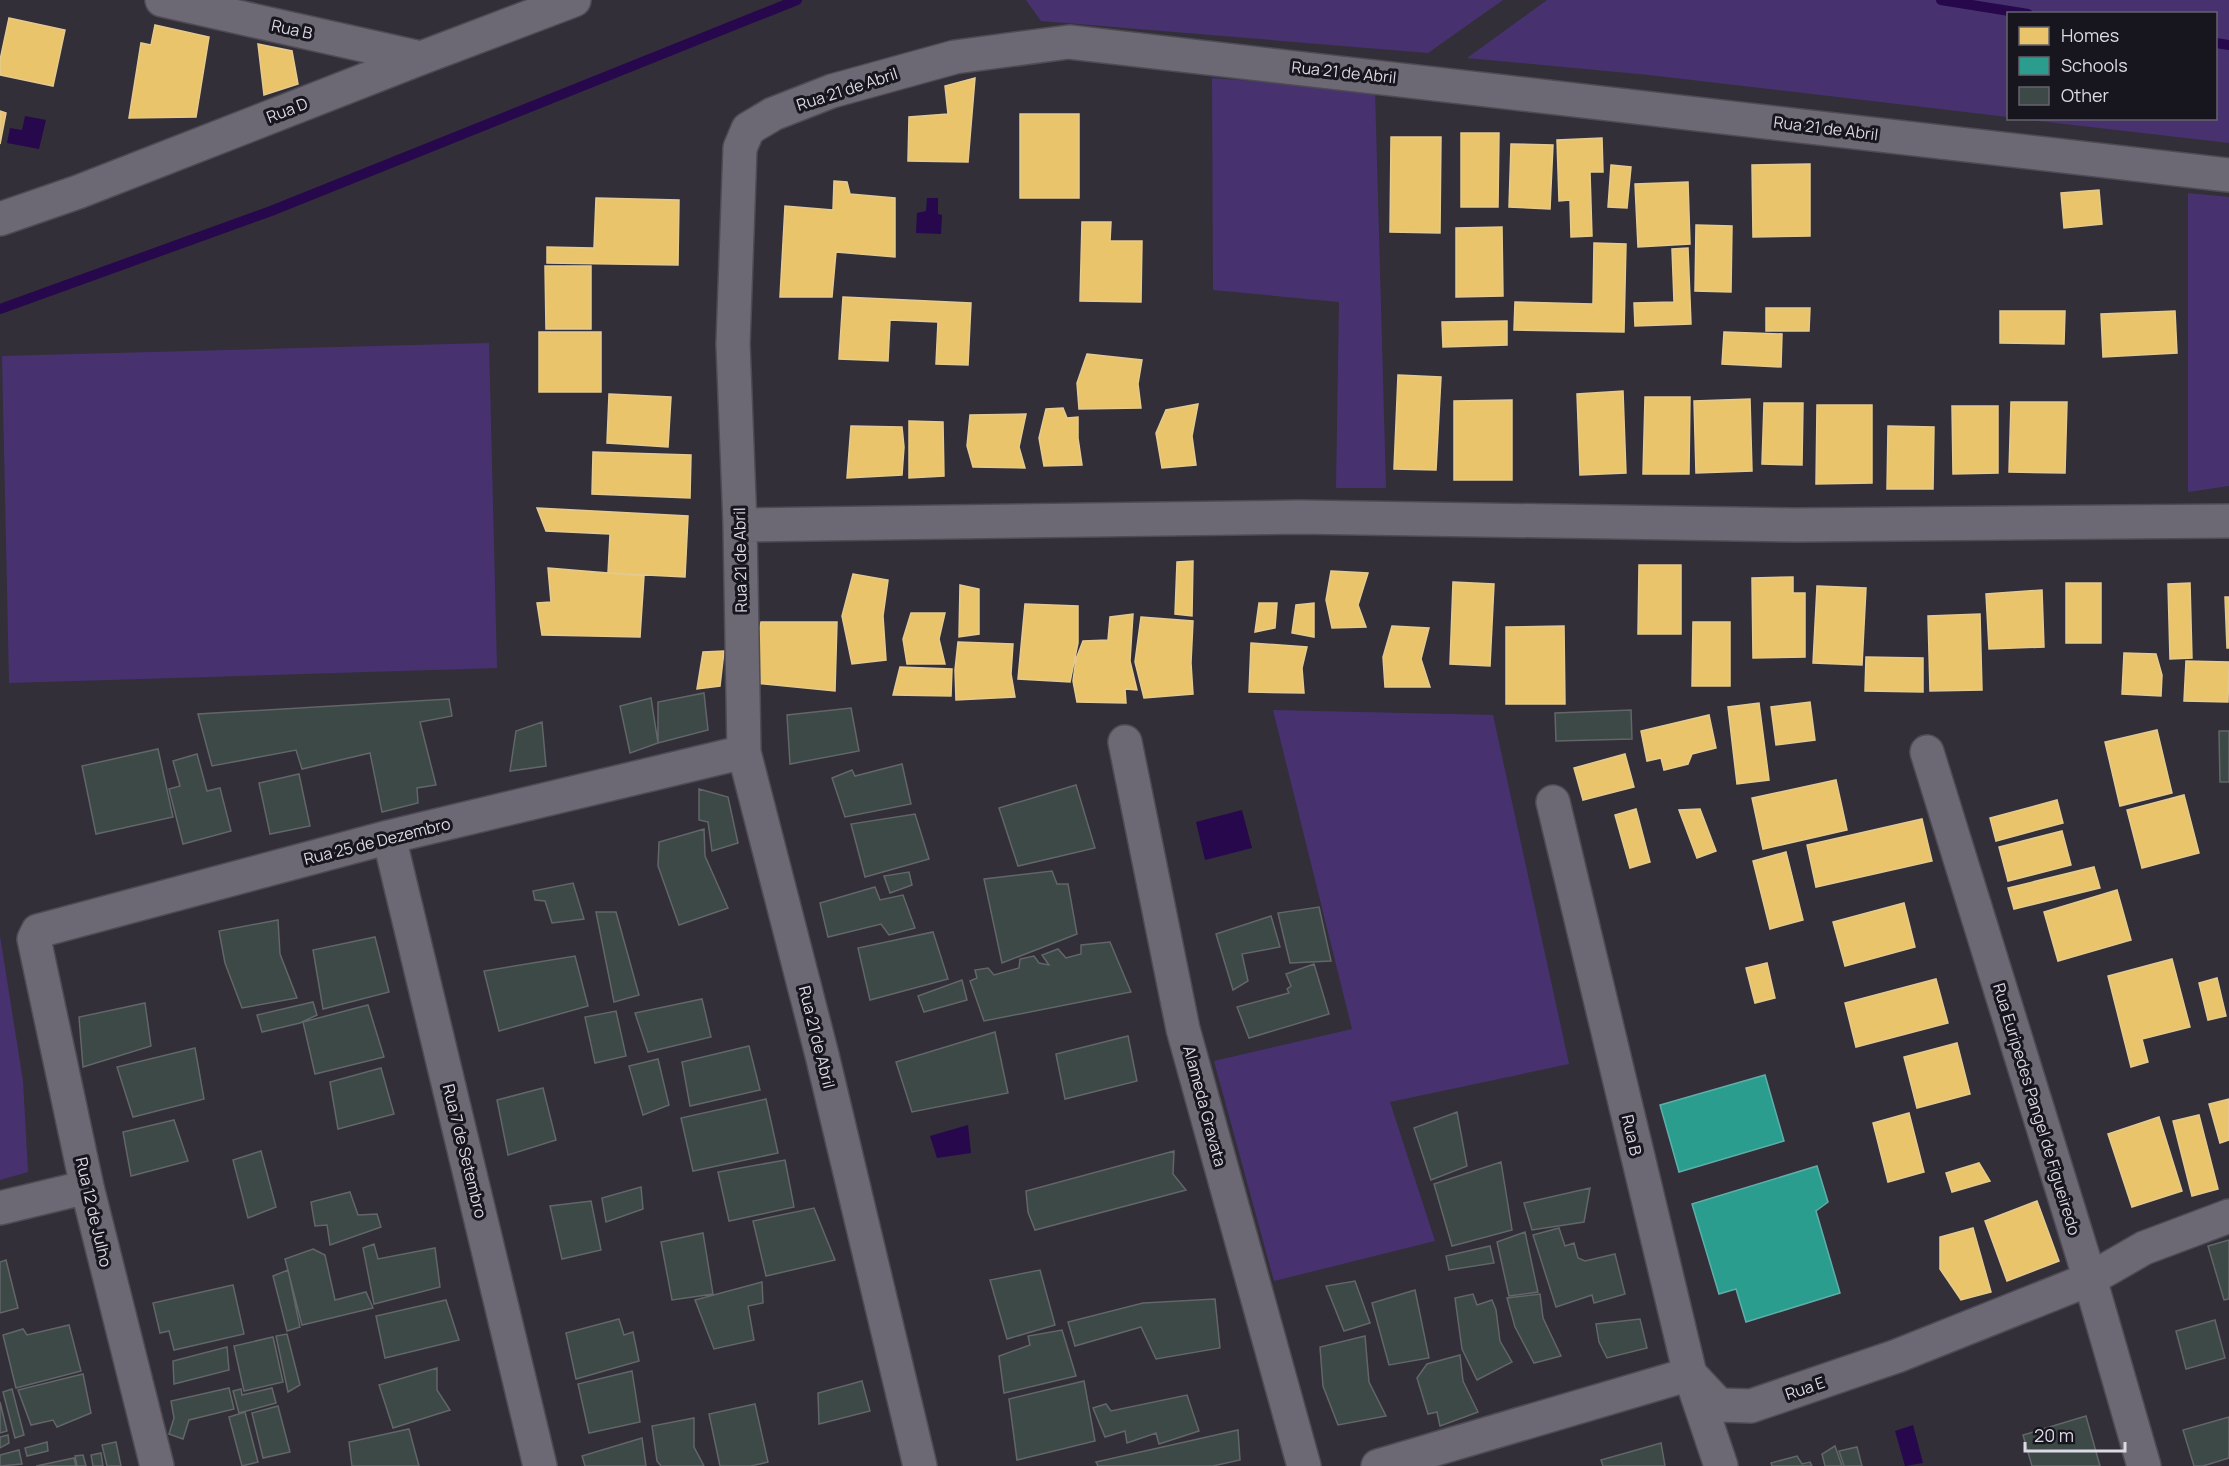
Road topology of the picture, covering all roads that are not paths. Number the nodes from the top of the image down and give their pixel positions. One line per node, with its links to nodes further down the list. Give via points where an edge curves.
1 (162, 0): 3 (street, Rua B)
2 (574, 0): 3 (street, Rua D)
3 (422, 58): 5 (street, Rua D)
4 (2229, 175): 7 (street, Rua 21 de Abril, via 1069,42 955,57 832,91 773,114 748,129 741,148 733,344)
5 (0, 219)
6 (2229, 521): 7 (street, via 1796,525 1299,517)
7 (740, 525): 9 (street, Rua 21 de Abril)
8 (1125, 742): 22 (street, Alameda Gravata, via 1183,1029)
9 (744, 752): 12 (street, Rua 25 de Dezembro); 21 (street, Rua 21 de Abril, via 822,1055)
10 (1927, 752): 17 (street, Rua Euripedes Pangel de Figueiredo)
11 (1553, 802): 18 (street, Rua B)
12 (389, 837): 13 (street, Rua 25 de Dezembro, via 38,931 34,939); 20 (street, Rua 7 de Setembro)
13 (38, 956): 14 (street, Rua 12 de Julho)
14 (87, 1187): 15 (street); 19 (street, Rua 12 de Julho)
15 (0, 1208)
16 (2229, 1216): 17 (street, Rua E, via 2145,1248)
17 (2090, 1280): 18 (street, Rua E, via 1897,1356 1751,1406 1719,1405); 25 (street, Rua Euripedes Pangel de Figueiredo)
18 (1690, 1374): 23 (street); 24 (street, Rua B)
19 (157, 1466)
20 (540, 1466)
21 (920, 1466)
22 (1304, 1466)
23 (1378, 1466)
24 (1720, 1466)
25 (2144, 1466)

